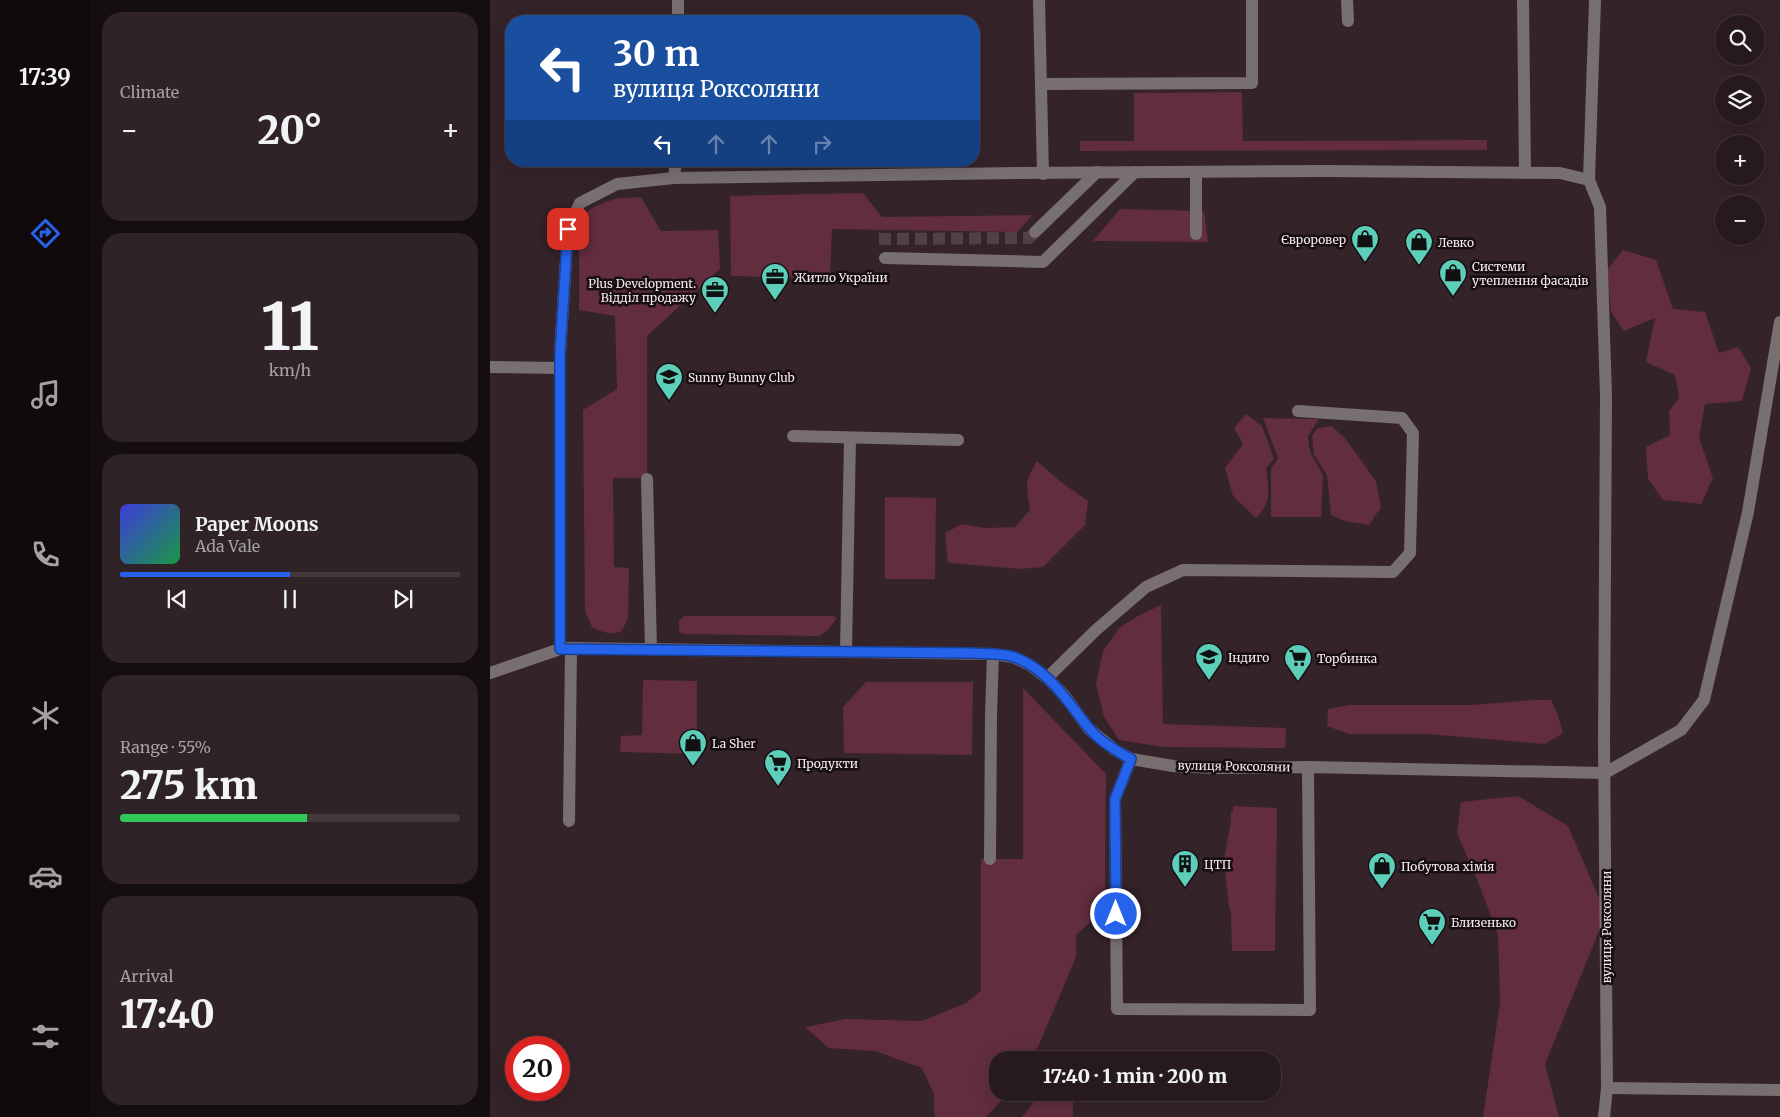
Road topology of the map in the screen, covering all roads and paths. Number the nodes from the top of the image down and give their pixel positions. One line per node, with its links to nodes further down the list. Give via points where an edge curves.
1 (678, 0): 7 (street)
2 (1039, 0): 9 (street)
3 (1252, 0): 9 (street, via 1252,83)
4 (1348, 0): 8 (street)
5 (1523, 0): 14 (street)
6 (1595, 0): 17 (street)
7 (678, 15)
8 (1348, 21)
9 (1041, 84): 15 (street)
10 (675, 167): 16 (street)
11 (1098, 172): 12 (street); 15 (street); 18 (street)
12 (1135, 172): 13 (street); 20 (street, via 1043,262)
13 (1196, 172): 14 (street); 19 (street)
14 (1525, 173): 17 (street, via 1560,173)
15 (1043, 174): 16 (street)
16 (674, 178): 23 (street, via 617,184 580,202 568,229)
17 (1589, 180): 37 (street, via 1600,206 1606,397)
18 (1035, 232)
19 (1196, 234)
20 (885, 258)
21 (1780, 322): 37 (street, via 1748,512 1704,700 1681,730)
22 (490, 367): 23 (street)
23 (560, 368): 29 (street)
24 (1298, 411): 34 (street, via 1402,418 1413,433 1410,553 1393,572 1183,570 1146,587)
25 (793, 436): 26 (street)
26 (850, 438): 27 (street); 31 (street)
27 (958, 440)
28 (647, 480): 30 (street)
29 (566, 648): 30 (street, вулиця Роксоляни); 33 (street, вулиця Роксоляни); 38 (street)
30 (651, 650): 31 (street, вулиця Роксоляни)
31 (846, 651): 32 (street, вулиця Роксоляни)
32 (993, 654): 34 (street, вулиця Роксоляни, via 1013,657); 39 (street)
33 (490, 673)
34 (1047, 678): 35 (street, вулиця Роксоляни, via 1089,729)
35 (1131, 759): 36 (street, вулиця Роксоляни, via 1173,766); 36 (street, via 1115,799 1117,1009 1310,1010)
36 (1308, 767): 37 (street, вулиця Роксоляни)
37 (1605, 773): 40 (street, вулиця Роксоляни)
38 (569, 821)
39 (990, 859)
40 (1607, 1088): 41 (street); 42 (street, вулиця Роксоляни)
41 (1780, 1090)
42 (1604, 1117)

